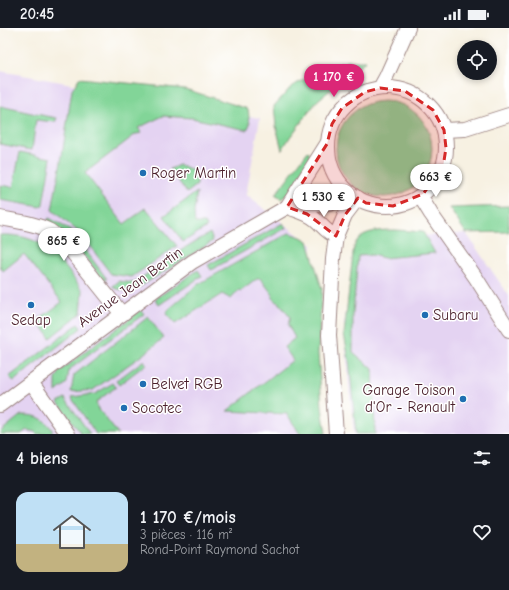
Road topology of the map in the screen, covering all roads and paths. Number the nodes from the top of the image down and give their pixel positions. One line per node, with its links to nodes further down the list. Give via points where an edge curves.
1 (408, 28): 2 (street)
2 (380, 88): 4 (street, via 405,91 427,103); 5 (street, via 366,92 342,108 332,124)
3 (509, 115): 4 (street, via 465,129)
4 (444, 130): 6 (street, via 446,148 443,167 432,186)
5 (327, 144): 7 (street, via 331,168 340,184); 8 (street, Avenue Jean Bertin)
6 (420, 196): 7 (street, via 393,206 366,203); 12 (street)
7 (356, 197): 8 (street, Avenue Jean Bertin, via 329,204); 10 (street)
8 (287, 208): 10 (street, via 307,214); 11 (street, Avenue Jean Bertin, via 192,262)
9 (0, 218): 11 (street, via 38,226 59,238)
10 (336, 236): 16 (street, via 329,335)
11 (122, 314): 13 (street, Avenue Jean Bertin)
12 (509, 330)
13 (32, 382): 14 (street, Avenue Jean Bertin); 15 (street)
14 (0, 405)
15 (68, 434)
16 (336, 434)

